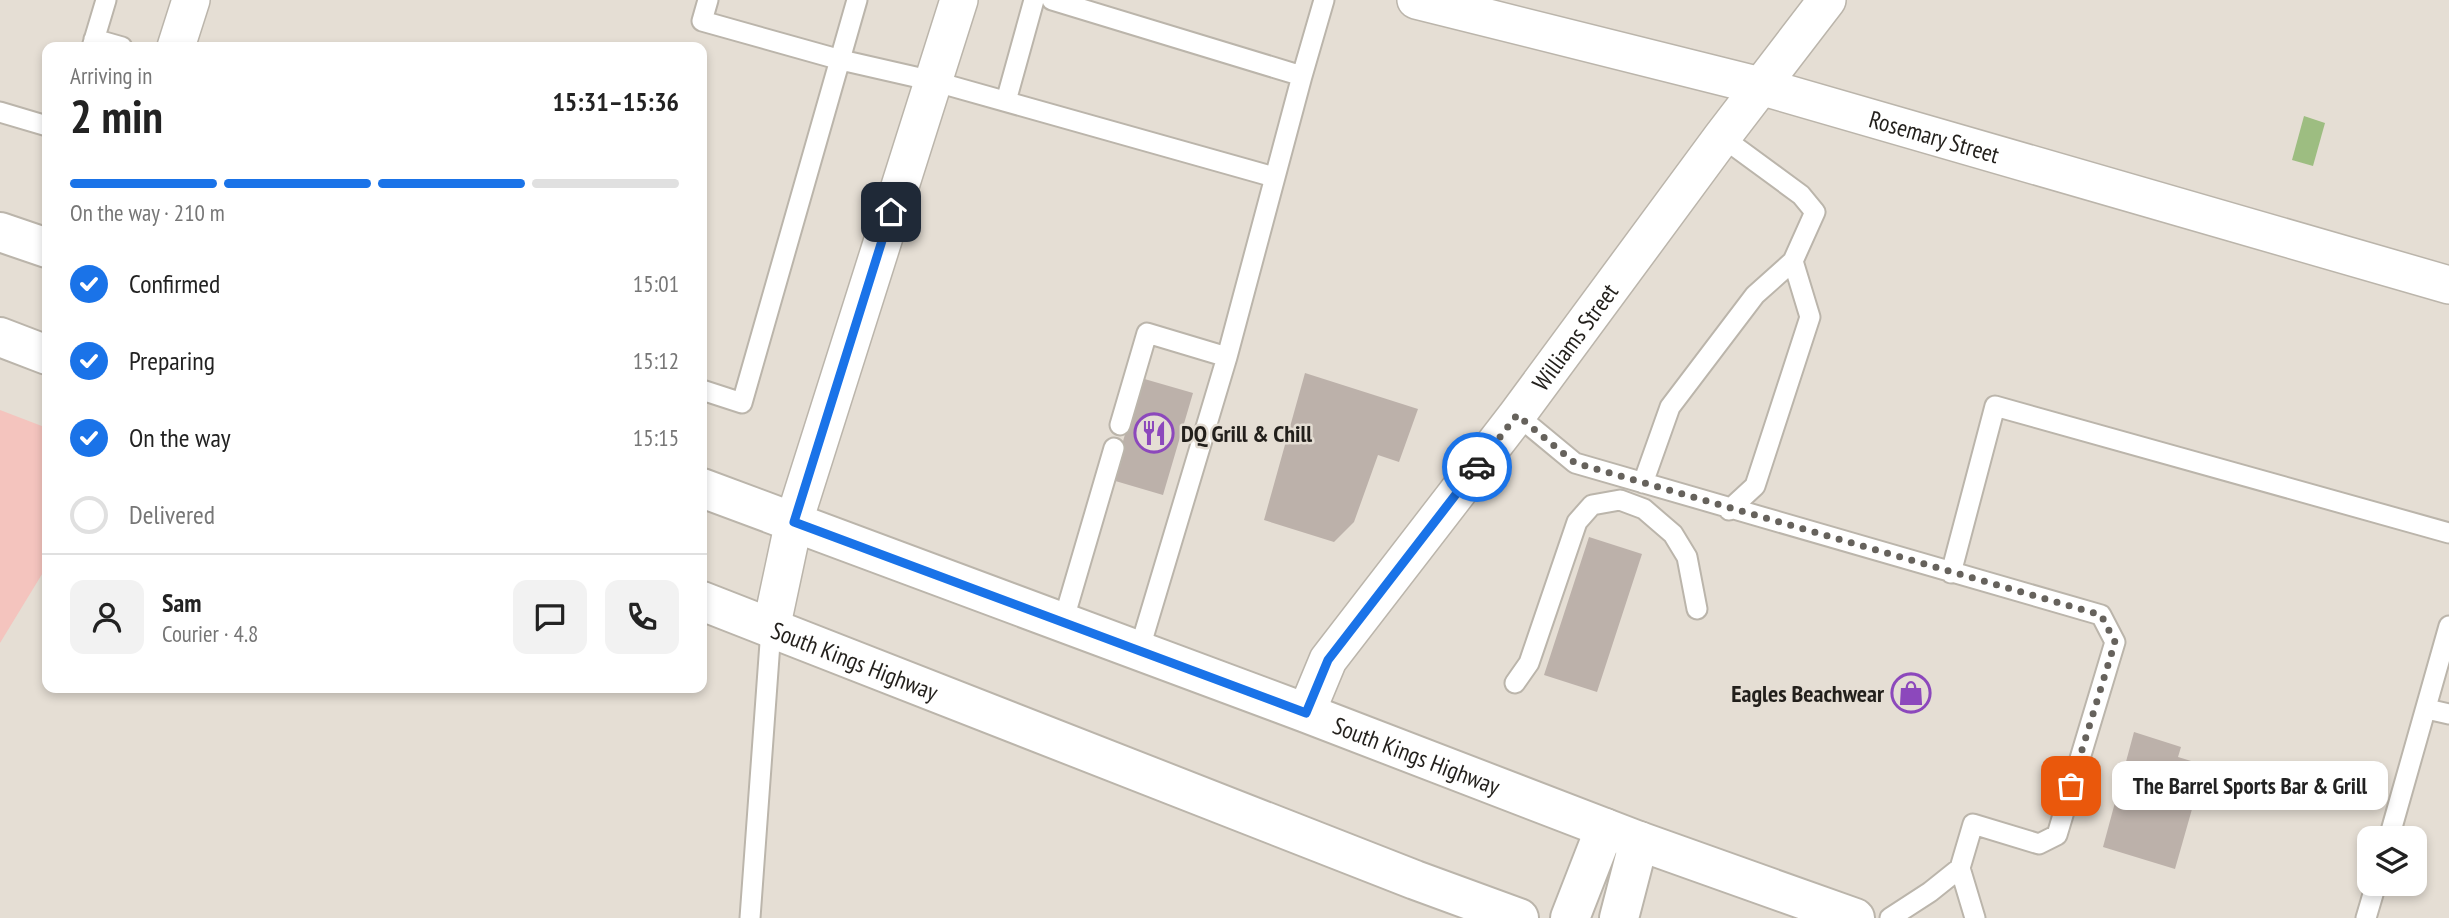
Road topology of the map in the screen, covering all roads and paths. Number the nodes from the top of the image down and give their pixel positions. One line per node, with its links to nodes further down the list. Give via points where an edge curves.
1 (106, 0): 11 (lane)
2 (191, 0): 12 (street)
3 (708, 0): 13 (lane, via 702,21)
4 (857, 0): 13 (lane)
5 (959, 0): 15 (street)
6 (1034, 0): 17 (lane)
7 (1052, 0): 14 (lane)
8 (1324, 0): 14 (lane)
9 (1416, 0): 16 (street, Rosemary Street)
10 (1827, 0): 16 (street, Williams Street)
11 (93, 42)
12 (178, 42)
13 (841, 60): 15 (lane); 29 (lane, via 742,404)
14 (1303, 76): 21 (lane)
15 (933, 81): 17 (lane); 36 (street)
16 (1760, 86): 20 (street, Williams Street); 25 (street, Rosemary Street)
17 (1006, 101): 21 (lane)
18 (0, 112): 19 (lane)
19 (42, 125)
20 (1722, 137): 24 (lane, via 1801,195 1815,212); 30 (street, Williams Street)
21 (1274, 177): 28 (lane)
22 (0, 232): 23 (main road)
23 (42, 246)
24 (1793, 261): 33 (lane, via 1755,295 1670,407); 35 (lane, via 1810,317 1755,486)
25 (2449, 285)
26 (0, 337): 27 (main road)
27 (42, 353)
28 (1227, 357): 31 (lane, via 1147,333); 44 (lane)
29 (707, 392)
30 (1517, 415): 33 (lane, via 1575,463); 47 (street, Williams Street, via 1328,660)
31 (1120, 425)
32 (1114, 448): 41 (lane)
33 (1643, 483): 35 (lane)
34 (707, 490): 36 (main road, South Kings Highway)
35 (1729, 510): 38 (lane)
36 (794, 522): 41 (main road, South Kings Highway); 43 (street)
37 (2449, 533): 38 (lane, via 1995,406)
38 (1951, 573): 51 (lane, via 2101,615 2115,642 2057,835 2039,844 1973,824)
39 (707, 603): 43 (main road, South Kings Highway)
40 (1697, 609): 45 (lane, via 1688,557 1672,534 1644,509 1620,500 1592,505 1577,522 1529,663)
41 (1063, 622): 44 (main road, South Kings Highway)
42 (2449, 626): 46 (lane)
43 (771, 629): 53 (lane); 54 (main road, South Kings Highway)
44 (1139, 651): 47 (main road, South Kings Highway)
45 (1515, 683)
46 (2427, 709): 48 (lane); 49 (lane)
47 (1306, 713): 50 (main road, South Kings Highway)
48 (2449, 714)
49 (2393, 826)
50 (1622, 835): 55 (main road); 56 (main road); 57 (main road, South Kings Highway)
51 (1960, 868): 58 (lane); 59 (lane)
52 (2372, 896): 60 (lane)
53 (751, 918)
54 (1519, 918)
55 (1570, 918)
56 (1619, 918)
57 (1855, 918)
58 (1889, 918)
59 (1975, 918)
60 (2366, 918)

